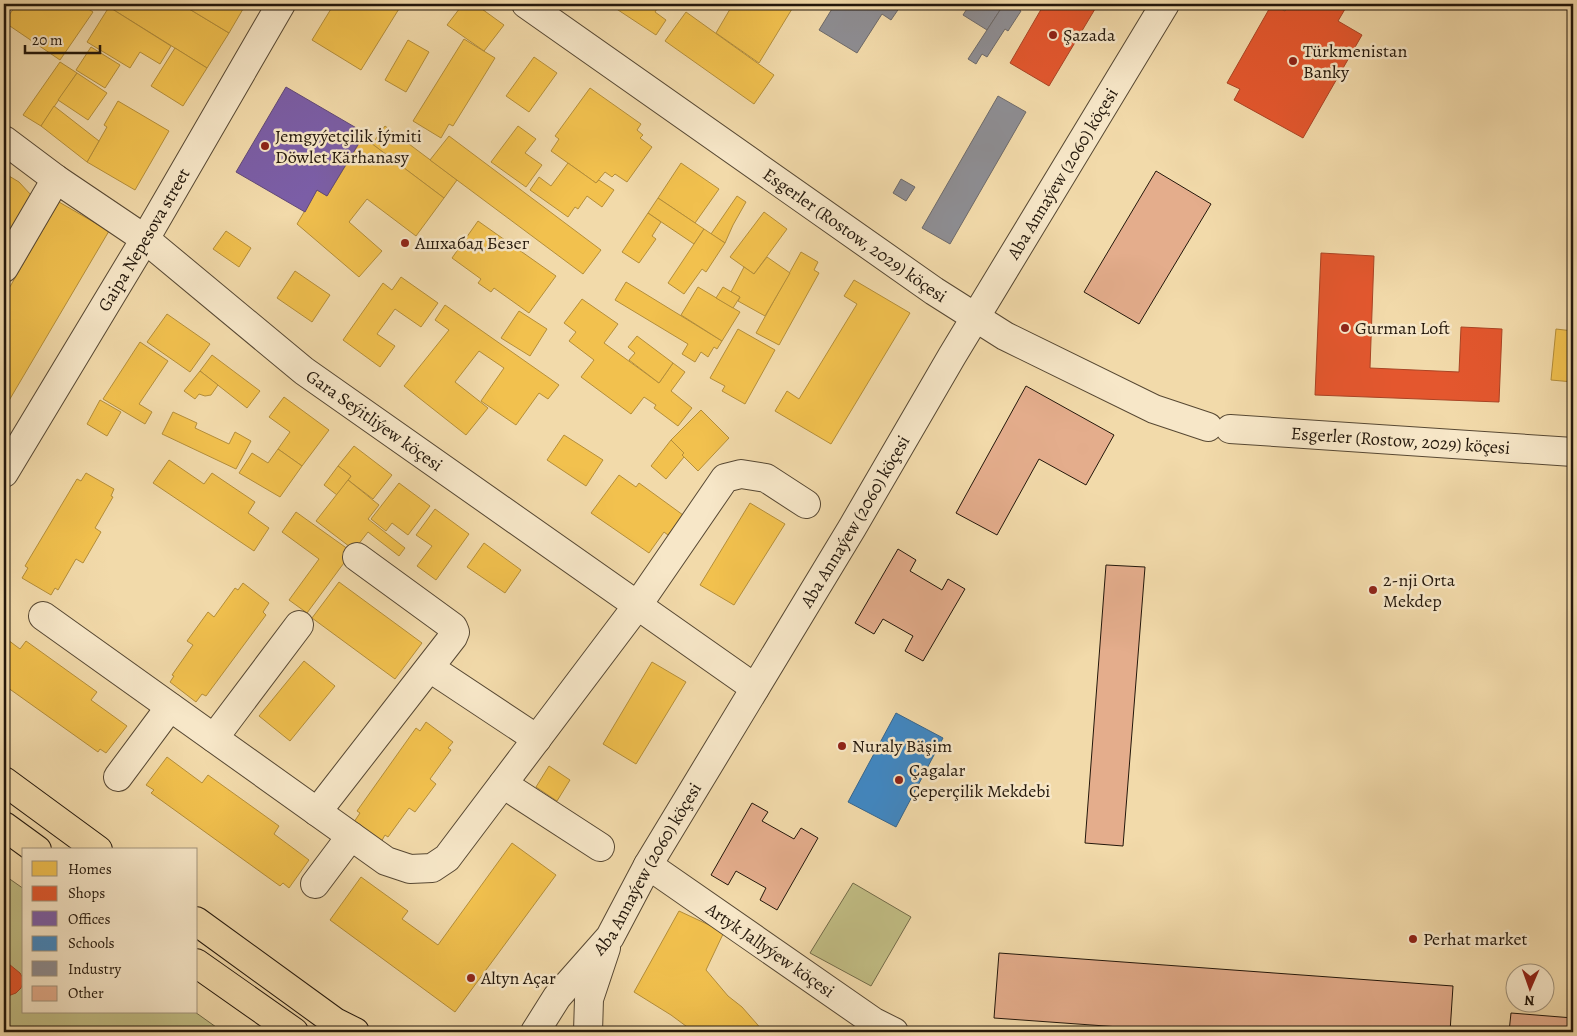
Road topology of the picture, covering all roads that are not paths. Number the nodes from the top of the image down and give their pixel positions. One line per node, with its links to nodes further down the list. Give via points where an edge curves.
1 (281, 4): 6 (street, Gaipa Nepesova street)
2 (526, 4): 8 (street, Esgerler (Rostow, 2029) köçesi)
3 (1165, 4): 8 (street, Aba Annaýew (2060) köçesi)
4 (4, 140): 5 (street, Gara Seýitliýew köçesi)
5 (56, 179): 6 (street, Gara Seýitliýew köçesi); 7 (street)
6 (145, 239): 10 (street, Gaipa Nepesova street); 13 (street, Gara Seýitliýew köçesi, via 304,371)
7 (4, 268)
8 (976, 318): 9 (street, Esgerler (Rostow, 2029) köçesi, via 1005,336 1154,409 1219,428); 17 (street, Aba Annaýew (2060) köçesi)
9 (1573, 452)
10 (5, 468)
11 (806, 504): 13 (street, via 766,478 741,474 725,478)
12 (357, 557): 16 (street, via 453,627 453,637)
13 (638, 606): 17 (street, Gara Seýitliýew köçesi); 20 (street)
14 (43, 616): 18 (street)
15 (299, 625): 19 (street)
16 (430, 668): 20 (street); 24 (street)
17 (755, 688): 30 (street, Aba Annaýew (2060) köçesi)
18 (170, 707): 19 (street); 21 (street)
19 (214, 738): 24 (street)
20 (537, 739): 23 (street)
21 (118, 777)
22 (4, 781): 29 (main road)
23 (503, 784): 26 (street, via 447,858 432,868 410,869 386,861); 27 (street)
24 (316, 812): 26 (street)
25 (4, 826): 28 (main road)
26 (351, 836): 31 (street)
27 (600, 847)
28 (34, 848)
29 (95, 848)
30 (648, 865): 33 (street, Aba Annaýew (2060) köçesi); 39 (street, Artyk Jallyýew köçesi, via 874,1022)
31 (315, 884)
32 (198, 922): 36 (main road, via 335,1022)
33 (610, 937): 37 (street, Aba Annaýew (2060) köçesi, via 557,997); 38 (street, via 589,999)
34 (198, 964): 35 (main road)
35 (294, 1032)
36 (355, 1032)
37 (534, 1032)
38 (588, 1032)
39 (894, 1032)

